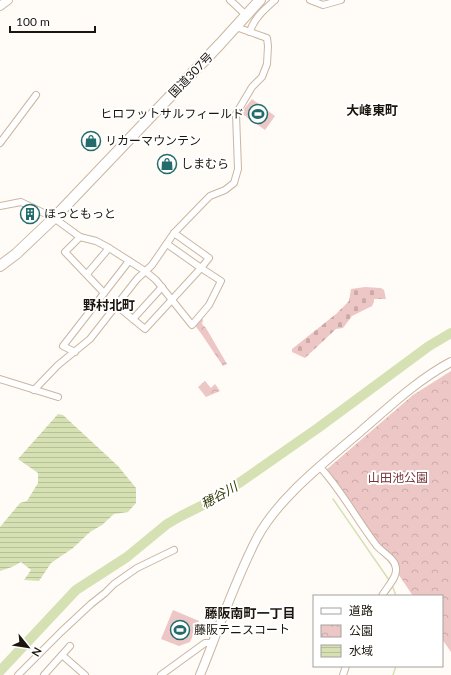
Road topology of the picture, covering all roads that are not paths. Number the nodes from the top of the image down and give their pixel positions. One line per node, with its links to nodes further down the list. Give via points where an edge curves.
1 (8, 0): 7 (street)
2 (230, 0): 8 (street)
3 (275, 0): 10 (street, via 260,14)
4 (310, 0): 5 (street, via 323,6)
5 (341, 0)
6 (258, 1): 8 (highway, 国道307号)
7 (0, 6)
8 (246, 16): 9 (highway, 国道307号)
9 (236, 27): 10 (street); 14 (highway, 国道307号)
10 (250, 32): 15 (street, via 267,38 267,64 262,76 252,87 236,114 238,169 234,183 210,196)
11 (36, 95): 12 (street)
12 (0, 143)
13 (0, 206): 14 (street, via 21,202)
14 (54, 218): 16 (street); 20 (highway, 国道307号)
15 (174, 233): 17 (street); 21 (street, via 209,258)
16 (80, 237): 18 (street); 23 (street, via 65,252)
17 (167, 244): 21 (street); 22 (street)
18 (109, 248): 19 (street); 23 (street)
19 (129, 261): 22 (street); 25 (street)
20 (2, 262)
21 (201, 268): 26 (street); 26 (street, via 221,281 209,305 192,325)
22 (145, 271): 24 (street); 27 (street)
23 (87, 274): 25 (street)
24 (162, 287): 26 (street); 28 (street)
25 (104, 293): 29 (street, via 63,346)
26 (171, 300): 28 (street, via 145,329)
27 (117, 306): 28 (street); 29 (street)
28 (133, 319)
29 (76, 352): 32 (street, via 58,365)
30 (451, 362): 34 (street, via 408,390)
31 (0, 380): 32 (street)
32 (34, 390): 33 (street)
33 (58, 396)
34 (320, 467): 36 (street, via 378,548 395,565 395,575); 37 (street, via 279,507 257,537)
35 (174, 550): 40 (street, via 137,568 114,584)
36 (383, 595)
37 (213, 643): 43 (street, via 205,643); 44 (street)
38 (70, 646): 39 (street)
39 (62, 655): 41 (street); 42 (street)
40 (18, 675)
41 (44, 675)
42 (85, 675)
43 (161, 675)
44 (200, 675)

